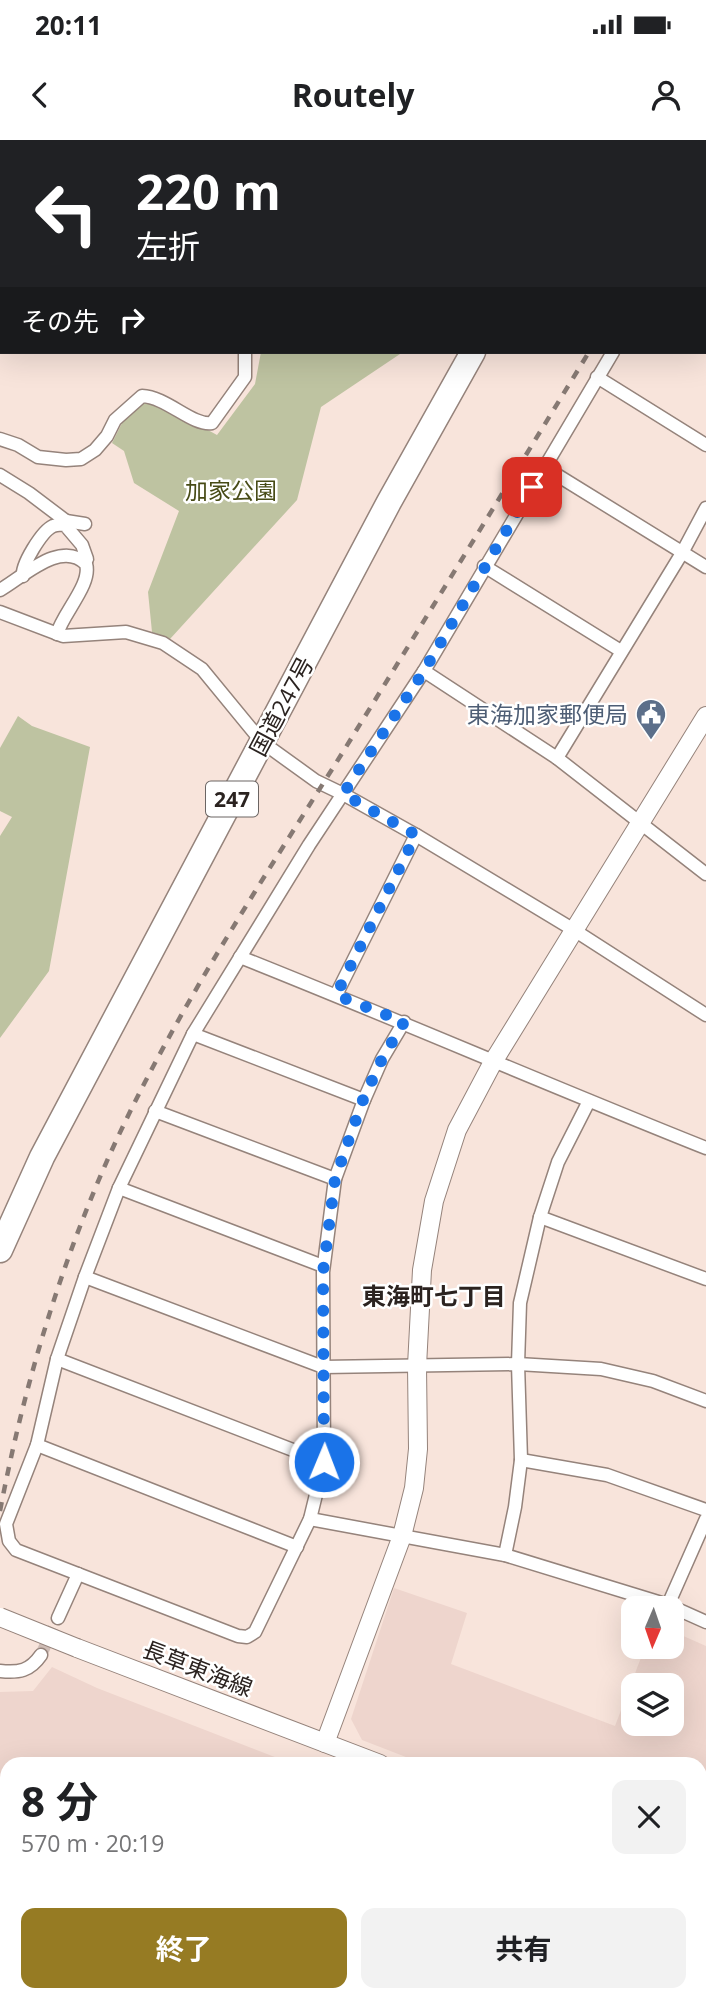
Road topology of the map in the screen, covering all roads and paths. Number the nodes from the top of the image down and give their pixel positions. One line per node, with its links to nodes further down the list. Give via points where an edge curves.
1 (245, 354): 5 (street, via 245,377 212,423 155,397 142,396 115,420 95,450 81,459 38,457)
2 (472, 354): 23 (highway, 国道247号 / 247)
3 (612, 354): 4 (street)
4 (597, 376): 6 (street); 7 (street)
5 (0, 439)
6 (706, 446)
7 (544, 467): 12 (street); 14 (street)
8 (0, 475): 10 (street)
9 (706, 508): 12 (street)
10 (66, 523): 11 (street); 13 (street, via 82,545); 16 (street, via 44,533 23,567)
11 (85, 524)
12 (682, 552): 15 (street); 20 (street)
13 (85, 562): 16 (street, via 73,555 60,555); 19 (street, via 87,578)
14 (485, 566): 20 (street); 21 (street)
15 (706, 567)
16 (23, 576): 17 (street)
17 (0, 590)
18 (0, 612): 19 (street)
19 (57, 634): 23 (street, via 126,632 163,643 202,669)
20 (621, 651): 24 (street)
21 (424, 671): 24 (street); 25 (street)
22 (706, 716): 26 (street)
23 (262, 742): 25 (street, via 316,781); 43 (highway, 国道247号 / 247, via 42,1157)
24 (557, 758): 26 (street)
25 (343, 794): 27 (street); 30 (street)
26 (640, 822): 28 (street); 29 (street)
27 (416, 835): 29 (street); 31 (street)
28 (706, 874)
29 (574, 930): 32 (street); 35 (street)
30 (240, 957): 31 (street); 34 (street)
31 (336, 995): 33 (street)
32 (706, 1015)
33 (404, 1022): 35 (street); 36 (street)
34 (193, 1034): 36 (street); 38 (street)
35 (493, 1062): 37 (street); 49 (street, via 457,1130 434,1201 422,1270)
36 (363, 1100): 40 (street)
37 (589, 1101): 39 (street); 42 (street, via 558,1162)
38 (155, 1111): 40 (street); 41 (street)
39 (706, 1148)
40 (335, 1179): 44 (street)
41 (119, 1188): 44 (street); 45 (street)
42 (540, 1217): 46 (street); 48 (street, via 520,1303)
43 (0, 1250)
44 (323, 1266): 50 (street)
45 (85, 1276): 47 (street); 50 (street)
46 (706, 1279)
47 (57, 1359): 52 (street); 54 (street)
48 (518, 1364): 49 (street); 51 (street, via 601,1369 653,1381); 53 (street)
49 (417, 1366): 50 (street); 58 (street, via 418,1448)
50 (323, 1367): 54 (street)
51 (706, 1401)
52 (37, 1445): 59 (street); 61 (street, via 6,1533 16,1550)
53 (521, 1460): 55 (street, via 607,1475); 60 (street)
54 (324, 1462): 56 (street)
55 (706, 1510)
56 (310, 1518): 58 (street); 59 (street)
57 (706, 1519): 63 (street)
58 (402, 1536): 60 (street); 70 (street)
59 (297, 1547): 61 (street, via 254,1632 247,1637)
60 (505, 1555): 62 (street)
61 (78, 1574): 66 (street)
62 (639, 1596)
63 (672, 1596)
64 (684, 1612): 67 (street)
65 (0, 1618): 70 (street, 長草東海線, bridge)
66 (58, 1618)
67 (706, 1622)
68 (41, 1655): 69 (street, via 34,1666 23,1671)
69 (0, 1671)
70 (325, 1743): 71 (street, 長草東海線)
71 (362, 1757)

